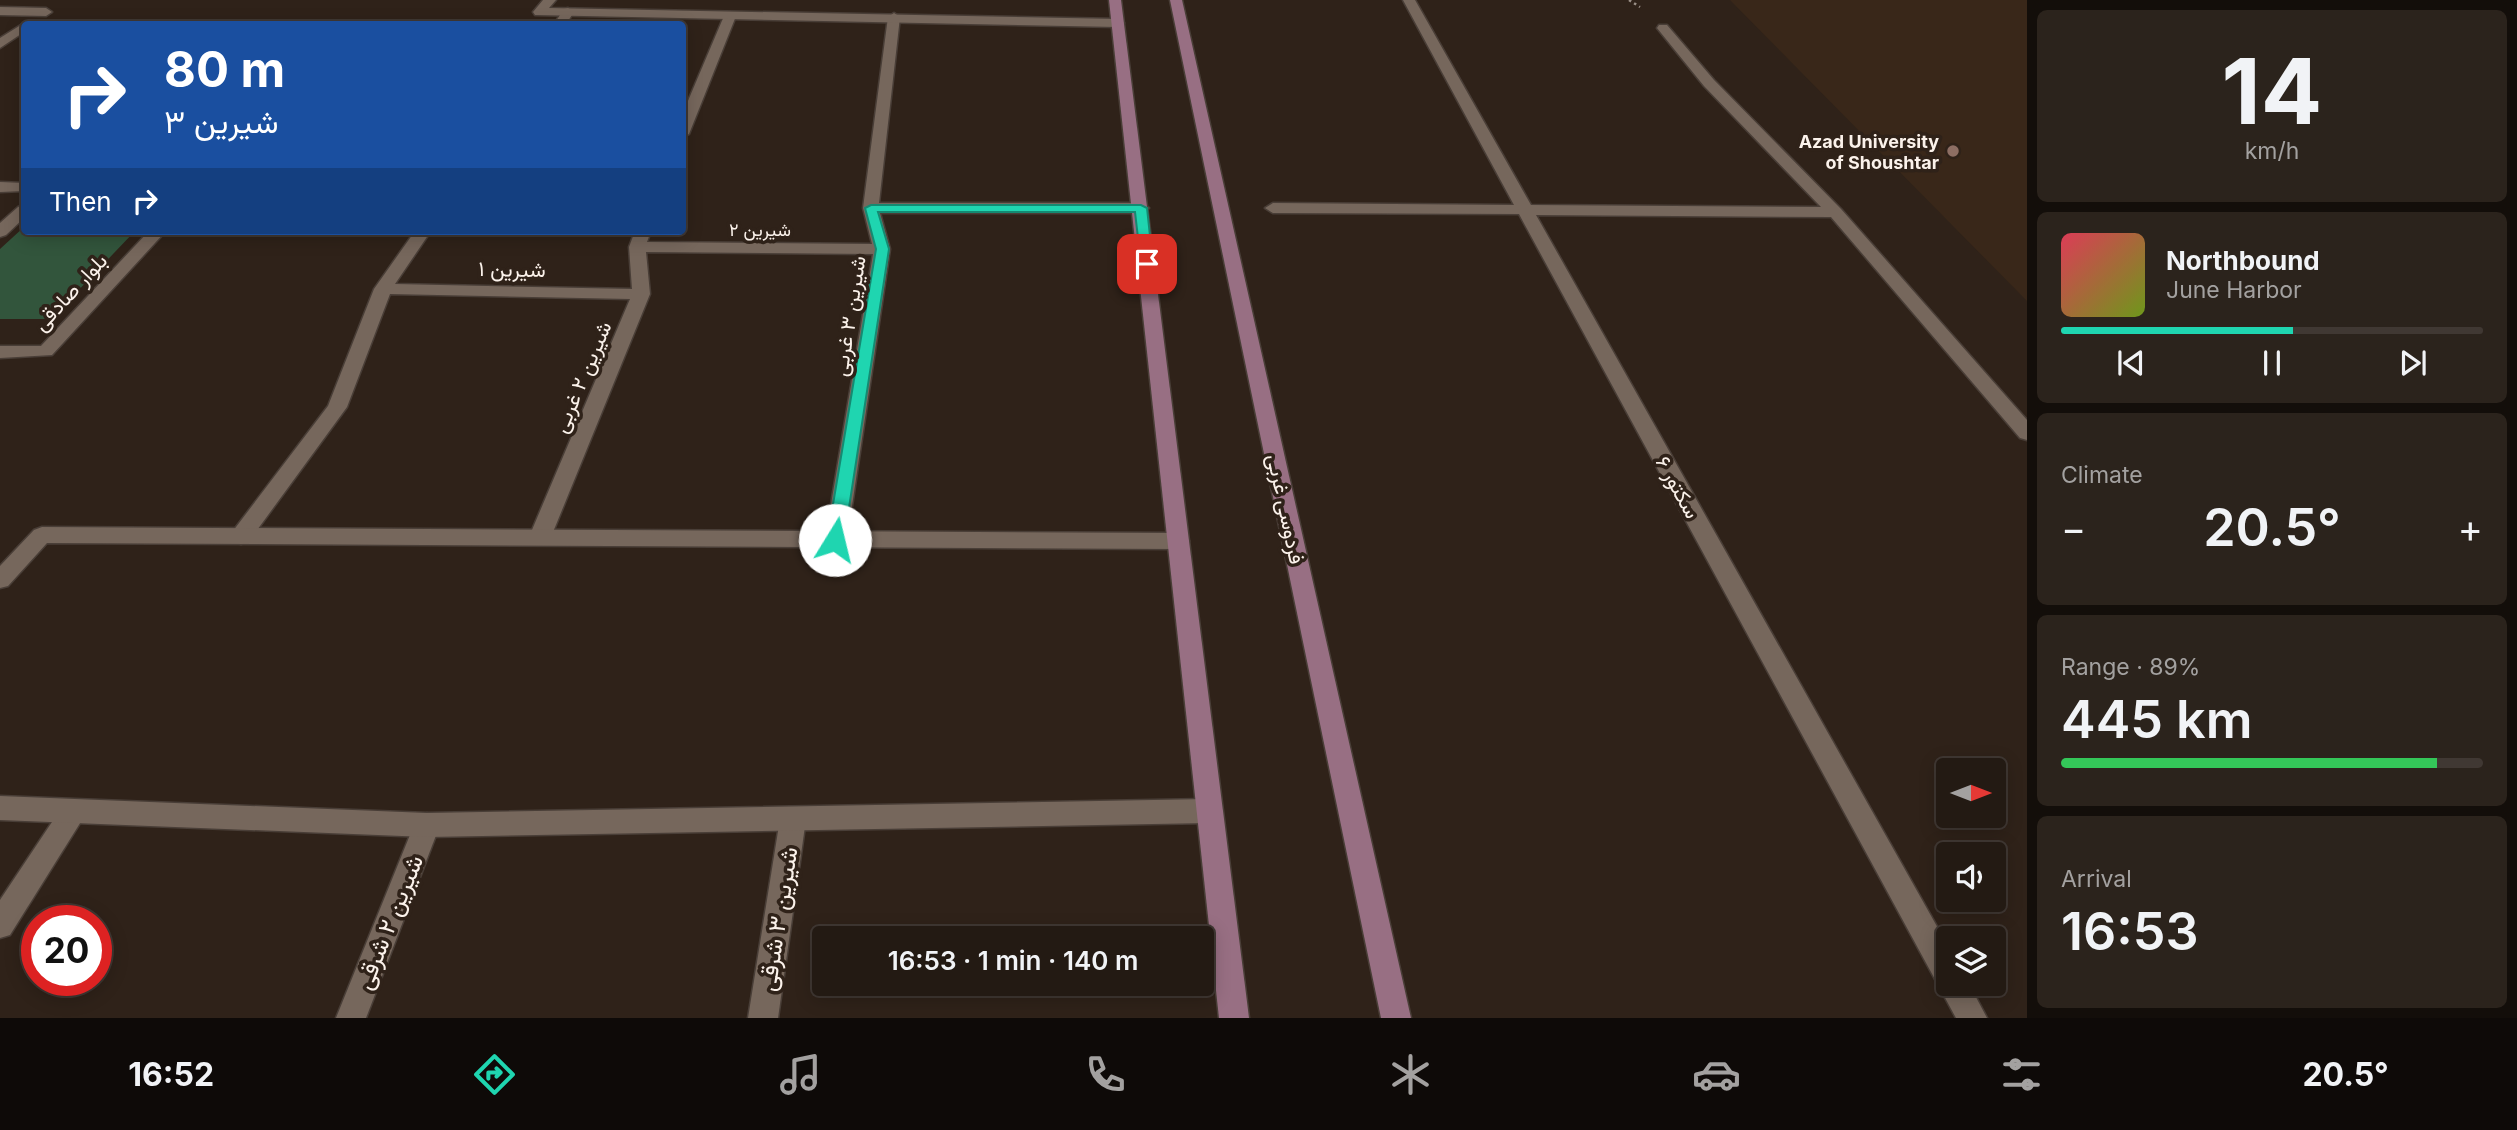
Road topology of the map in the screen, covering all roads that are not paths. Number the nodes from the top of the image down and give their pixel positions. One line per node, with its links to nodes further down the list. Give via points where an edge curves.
1 (550, 0): 6 (street, via 539,12)
2 (1115, 0): 11 (main road)
3 (1176, 0): 49 (main road, فردوسی غربی)
4 (1409, 0): 21 (street, سکتور ۶)
5 (0, 12): 9 (street, via 46,12)
6 (568, 12): 7 (street); 10 (street)
7 (730, 16): 8 (street); 15 (street)
8 (894, 17): 11 (street); 18 (street, شیرین ۳ غربی)
9 (33, 21)
10 (562, 21)
11 (1118, 23): 19 (main road)
12 (1663, 27): 22 (street, via 1709,83)
13 (21, 29): 14 (street)
14 (0, 44)
15 (686, 124)
16 (0, 187): 17 (street)
17 (21, 187)
18 (871, 208): 19 (street); 28 (street, شیرین ۳ غربی)
19 (1141, 208): 36 (main road)
20 (1273, 208): 21 (street)
21 (1525, 210): 22 (street); 44 (street, سکتور ۶)
22 (1835, 212): 32 (street)
23 (21, 213): 24 (street)
24 (0, 232)
25 (154, 235): 31 (street, بلوار صادقی, via 46,351)
26 (420, 235): 29 (street)
27 (640, 239): 28 (street, شیرین ۲); 30 (street, شیرین ۲ غربی)
28 (883, 249): 35 (street, شیرین ۳ غربی)
29 (383, 289): 30 (street, شیرین ۱); 33 (street, via 337,407)
30 (642, 294): 34 (street, شیرین ۲ غربی)
31 (0, 352)
32 (2027, 433)
33 (242, 536): 34 (street); 37 (street, via 42,534)
34 (540, 537): 35 (street)
35 (835, 540): 36 (street)
36 (1178, 541): 39 (main road)
37 (0, 580)
38 (0, 808): 40 (street)
39 (1208, 811): 41 (street); 48 (main road)
40 (73, 812): 42 (street); 43 (street)
41 (793, 819): 42 (street); 47 (street, شیرین ۳ شرقی)
42 (427, 825): 46 (street, شیرین ۲ شرقی)
43 (0, 925)
44 (1936, 953)
45 (1959, 996): 50 (street)
46 (351, 1018)
47 (763, 1018)
48 (1234, 1018)
49 (1396, 1018)
50 (1972, 1018)

